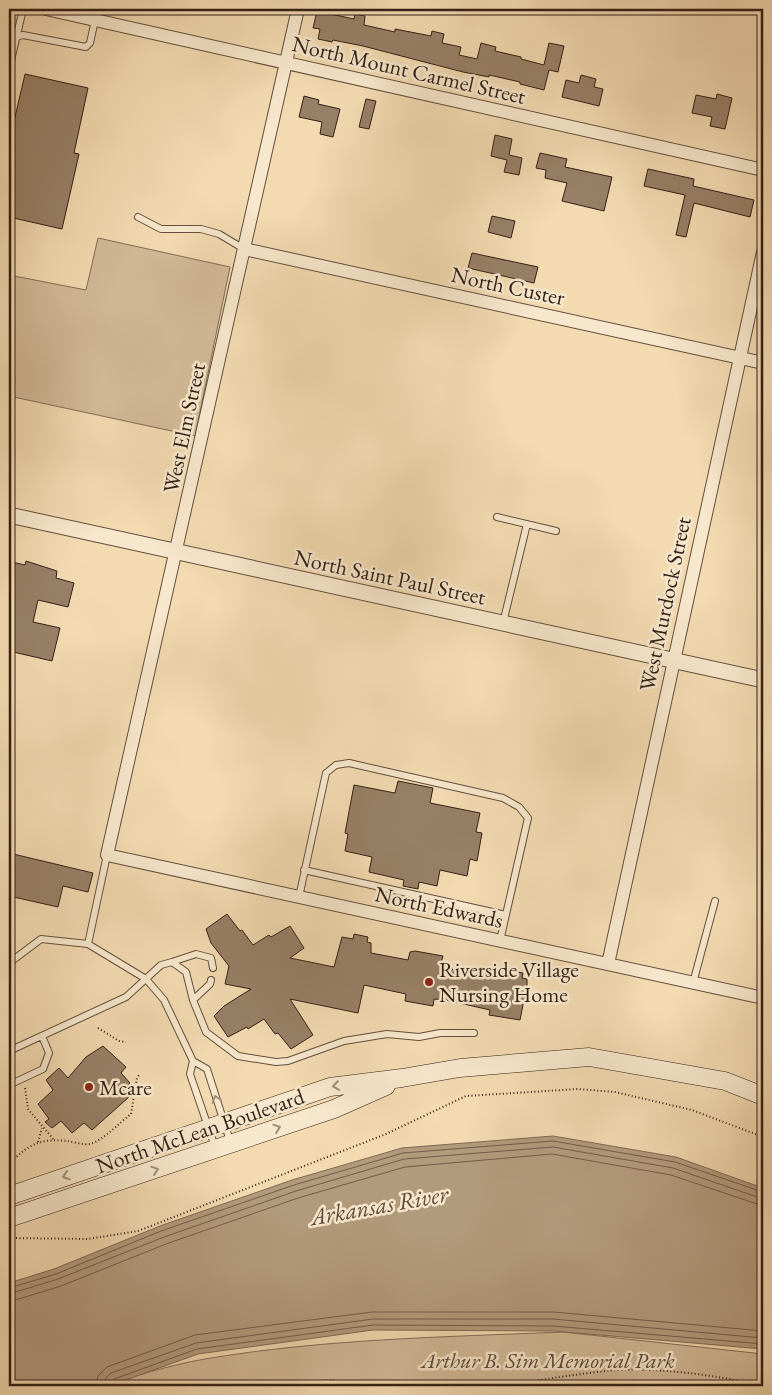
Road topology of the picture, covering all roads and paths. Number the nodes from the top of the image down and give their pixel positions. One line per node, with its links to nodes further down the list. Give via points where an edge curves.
1 (23, 9): 7 (lane)
2 (46, 9): 4 (street, North Mount Carmel Street)
3 (298, 9): 8 (street, West Elm Street)
4 (74, 12): 5 (street, North Mount Carmel Street)
5 (95, 20): 7 (lane, via 86,47 23,35); 8 (street, North Mount Carmel Street)
6 (9, 35): 7 (lane)
7 (16, 37): 9 (lane)
8 (286, 62): 10 (street, North Mount Carmel Street); 12 (street, West Elm Street)
9 (9, 69)
10 (763, 170)
11 (138, 217): 12 (lane, via 161,229 201,229 219,234)
12 (244, 249): 14 (street, North Custer); 20 (street, West Elm Street)
13 (763, 252): 14 (street, West Murdock Street)
14 (740, 358): 15 (street, North Custer); 22 (street, West Murdock Street)
15 (763, 363)
16 (9, 515): 20 (street, North Saint Paul Street)
17 (497, 518): 18 (lane)
18 (527, 524): 19 (lane); 21 (lane)
19 (556, 531)
20 (177, 554): 21 (street, North Saint Paul Street); 24 (street, West Elm Street)
21 (504, 623): 22 (street, North Saint Paul Street)
22 (673, 658): 23 (street, North Saint Paul Street); 33 (street, West Murdock Street)
23 (763, 680)
24 (107, 854): 26 (street, North Edwards); 30 (lane)
25 (304, 870): 26 (lane); 28 (lane); 28 (lane, via 326,773 336,766 359,765 503,798 519,807 528,818)
26 (298, 896): 29 (street, North Edwards)
27 (715, 900): 37 (lane)
28 (506, 915): 29 (lane)
29 (500, 941): 33 (street, North Edwards)
30 (88, 944): 32 (lane, via 41,939); 35 (lane)
31 (172, 962): 34 (lane, via 196,954 210,958); 35 (lane, via 161,965); 39 (lane, via 186,972)
32 (9, 963)
33 (608, 964): 37 (street, North Edwards)
34 (213, 968)
35 (146, 979): 42 (lane, via 126,997); 45 (lane, via 164,1000)
36 (211, 980): 39 (lane)
37 (693, 983): 38 (street, North Edwards)
38 (763, 998)
39 (192, 1000): 41 (lane, via 206,1032 227,1050 238,1056 276,1062 344,1041 387,1034 419,1037)
40 (98, 1028): 43 (path)
41 (474, 1033)
42 (42, 1036): 44 (lane); 48 (lane, via 49,1053 43,1069)
43 (126, 1042)
44 (9, 1051)
45 (193, 1061): 51 (lane, via 190,1074); 51 (lane, one-way to 45, via 207,1069)
46 (140, 1074): 54 (path, via 130,1114 97,1142)
47 (402, 1078): 50 (main road, North McLean Boulevard, via 460,1068 589,1057 725,1081); 51 (main road, North McLean Boulevard, one-way to 51, via 330,1087); 56 (main road, North McLean Boulevard, one-way to 47, via 334,1108)
48 (9, 1085)
49 (25, 1088): 52 (path, via 28,1109)
50 (763, 1096)
51 (216, 1124): 56 (lane); 56 (lane); 58 (main road, North McLean Boulevard, one-way to 58)
52 (42, 1128): 54 (path); 55 (path)
53 (763, 1137): 60 (path, via 692,1110 615,1092 578,1089 466,1096 386,1134 138,1231 88,1239)
54 (54, 1140): 55 (path)
55 (38, 1142): 57 (path)
56 (223, 1146): 59 (main road, North McLean Boulevard, one-way to 56)
57 (9, 1164)
58 (9, 1196)
59 (9, 1218)
60 (9, 1238)
61 (267, 1386): 62 (path, via 332,1380)
62 (370, 1386)
63 (500, 1386): 64 (path, via 607,1371 641,1370)
64 (761, 1386)

